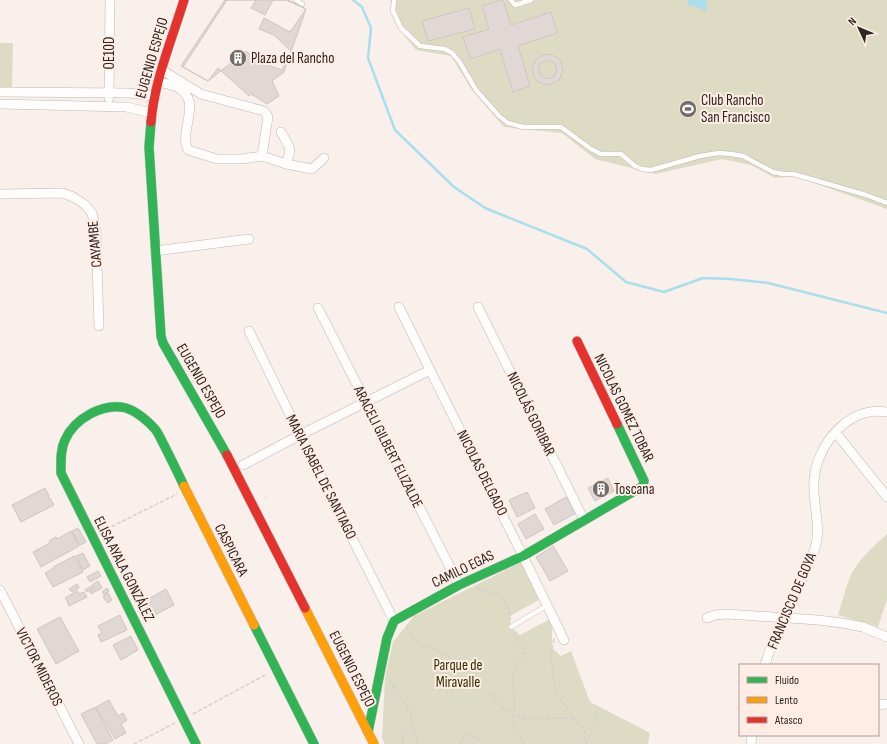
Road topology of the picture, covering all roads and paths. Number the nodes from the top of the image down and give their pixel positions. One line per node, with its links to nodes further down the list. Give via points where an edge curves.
1 (110, 0): 12 (street, OE10D)
2 (184, 0): 8 (street, EUGENIO ESPEJO)
3 (296, 0): 7 (lane)
4 (394, 0): 25 (lane, via 392,11 401,28 420,46 445,49 452,53 476,90 508,123 523,127 560,128 591,149 601,154 620,154 642,170 700,156 731,154 743,156 773,172 793,174)
5 (510, 0): 6 (lane, via 515,5)
6 (531, 0)
7 (302, 4)
8 (162, 70): 9 (street, EUGENIO ESPEJO); 13 (street)
9 (159, 82): 14 (street, EUGENIO ESPEJO); 15 (street, via 177,87)
10 (0, 92): 11 (street)
11 (57, 92): 12 (street); 17 (street)
12 (109, 93): 14 (street); 18 (street, OE10D)
13 (201, 94): 15 (street); 21 (street, via 264,111 268,117)
14 (155, 96): 19 (street, EUGENIO ESPEJO)
15 (191, 102): 21 (street, via 185,143 188,150 217,159)
16 (0, 104): 17 (street)
17 (57, 105): 18 (street)
18 (109, 107): 19 (street, via 126,107)
19 (152, 113): 27 (street, EUGENIO ESPEJO, via 149,147)
20 (280, 132): 23 (street, via 291,153)
21 (262, 156): 23 (street)
22 (324, 158): 23 (street, via 312,169)
23 (286, 164)
24 (0, 194): 31 (street, CAYAMBE, via 63,193 73,196 92,213 96,232)
25 (887, 203)
26 (249, 239): 27 (street)
27 (156, 251): 68 (street, EUGENIO ESPEJO, via 163,343 235,469)
28 (399, 307): 34 (street, NICOLAS DELGADO)
29 (478, 307): 44 (street, NICOLÁS GORIBAR)
30 (318, 308): 35 (street, ARACELI GILBERT ELIZALDE)
31 (99, 326)
32 (249, 331): 39 (street, MARIA ISABEL DE SANTIAGO)
33 (577, 341): 41 (street, NICOLAS GOMEZ TOBAR, via 644,481)
34 (430, 370): 35 (street); 46 (street, NICOLAS DELGADO)
35 (366, 402): 39 (street); 47 (street, ARACELI GILBERT ELIZALDE)
36 (94, 411): 42 (street, CASPICARA, via 111,407 126,408 142,417 156,430); 45 (street, ELISA AYALA GONZÁLEZ, via 77,423 65,438 61,457 61,473)
37 (887, 412): 38 (street, FRANCISCO DE GOYA, via 860,415 843,425)
38 (836, 433): 43 (street); 53 (street, FRANCISCO DE GOYA, via 820,456 816,468 816,544 803,579)
39 (300, 435): 40 (street); 54 (street, MARIA ISABEL DE SANTIAGO)
40 (243, 465)
41 (643, 486): 44 (street, CAMILO EGAS)
42 (186, 490): 45 (path); 62 (street, CASPICARA)
43 (887, 496)
44 (584, 520): 46 (street, CAMILO EGAS)
45 (92, 536): 66 (street, ELISA AYALA GONZÁLEZ)
46 (524, 556): 47 (street, CAMILO EGAS); 50 (street, NICOLAS DELGADO)
47 (459, 585): 51 (street, CAMILO EGAS)
48 (474, 586): 55 (path, via 498,594 504,600 509,607)
49 (0, 590): 70 (street, VICTOR MIDEROS)
50 (546, 606): 55 (lane); 56 (street, NICOLAS DELGADO)
51 (404, 616): 54 (street, CAMILO EGAS); 61 (path, via 411,636 421,646 435,649)
52 (707, 618): 53 (street, via 726,614)
53 (783, 618): 57 (street, via 842,623 863,627); 59 (street, FRANCISCO DE GOYA)
54 (394, 622): 60 (street, via 387,638)
55 (511, 627): 65 (path, via 515,631 516,640 525,650 516,664 512,680)
56 (558, 627): 58 (street, NICOLAS DELGADO); 67 (path, via 552,648 556,693)
57 (887, 637)
58 (564, 640)
59 (766, 664)
60 (381, 666): 68 (street); 69 (path, via 387,670 390,682 409,709)
61 (462, 668)
62 (276, 670): 66 (path); 73 (street, CASPICARA)
63 (489, 693): 65 (path, via 507,711)
64 (598, 706): 80 (path)
65 (514, 714): 67 (path, via 534,719); 79 (path, via 515,728)
66 (183, 718): 71 (path); 72 (street, ELISA AYALA GONZÁLEZ)
67 (575, 719): 80 (path, via 584,728)
68 (368, 732): 74 (street, EUGENIO ESPEJO)
69 (415, 732): 75 (path, via 406,733 402,737); 76 (path)
70 (79, 744)
71 (134, 744)
72 (196, 744)
73 (314, 744)
74 (374, 744)
75 (402, 744)
76 (418, 744)
77 (460, 744): 78 (path, via 464,737 472,735)
78 (482, 744)
79 (524, 744)
80 (587, 744)

